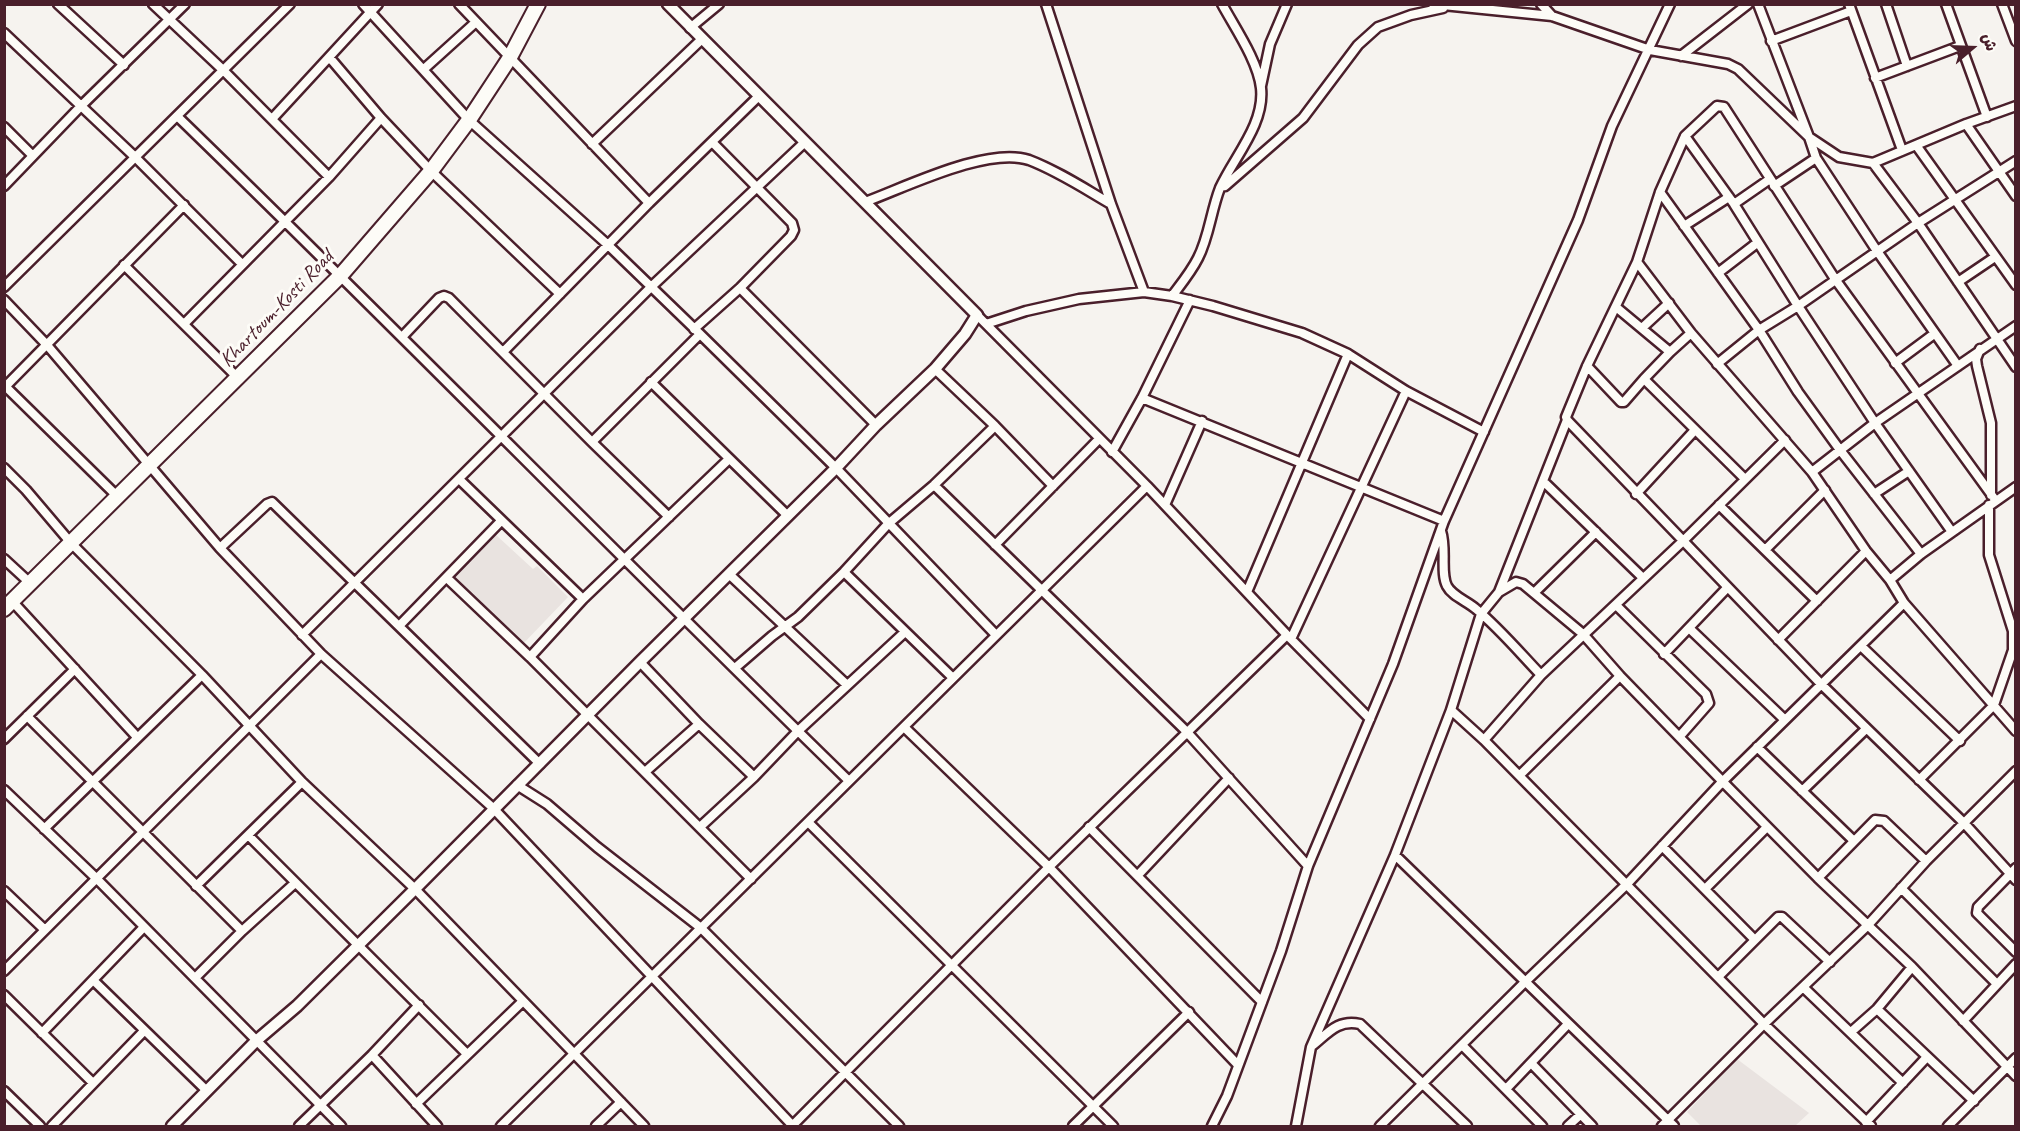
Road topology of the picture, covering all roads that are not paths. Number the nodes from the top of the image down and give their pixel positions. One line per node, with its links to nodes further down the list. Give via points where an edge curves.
1 (58, 4): 39 (street)
2 (153, 4): 26 (street)
3 (185, 4): 26 (street)
4 (290, 4): 42 (street)
5 (363, 4): 24 (street)
6 (378, 4): 24 (street)
7 (459, 4): 27 (street)
8 (538, 4): 38 (highway, Khartoum-Kosti Road)
9 (668, 4): 28 (street)
10 (719, 4): 28 (street)
11 (1046, 4): 80 (street)
12 (1222, 4): 44 (street, via 1253,62)
13 (1287, 4): 44 (street, via 1270,44)
14 (1432, 4): 22 (street)
15 (1541, 4): 25 (street)
16 (1670, 4): 35 (street)
17 (1748, 4): 36 (street)
18 (1758, 4): 32 (street)
19 (1886, 4): 40 (street)
20 (1946, 4): 34 (street)
21 (2002, 4): 29 (street)
22 (1449, 7): 25 (street); 73 (street, via 1378,27 1358,45 1304,118)
23 (1850, 8): 32 (street); 43 (street)
24 (371, 13): 37 (street); 41 (street)
25 (1552, 16): 35 (street)
26 (170, 20): 39 (street); 42 (street)
27 (476, 22): 38 (street); 41 (street)
28 (690, 28): 31 (street)
29 (2013, 30): 33 (street)
30 (4, 33): 46 (street)
31 (702, 39): 45 (street); 59 (street)
32 (1771, 41): 56 (street)
33 (2016, 41)
34 (1959, 46): 40 (street); 49 (street)
35 (1650, 50): 36 (street); 144 (street, via 1612,126 1578,220)
36 (1681, 56): 56 (street, via 1738,69)
37 (330, 58): 50 (street); 51 (street)
38 (509, 59): 52 (highway, Khartoum-Kosti Road); 59 (street)
39 (124, 65): 46 (street)
40 (1907, 66): 43 (street)
41 (424, 69): 52 (street)
42 (223, 70): 48 (street); 51 (street)
43 (1875, 78): 61 (street)
44 (1261, 87): 73 (street, via 1254,127)
45 (759, 96): 57 (street); 58 (street)
46 (81, 106): 62 (street); 63 (street)
47 (2015, 108): 49 (street)
48 (177, 116): 63 (street); 82 (street)
49 (1987, 117): 53 (street)
50 (381, 118): 67 (street); 69 (street)
51 (272, 119): 69 (street)
52 (469, 120): 67 (highway, Khartoum-Kosti Road); 86 (street)
53 (1966, 123): 60 (street); 68 (street)
54 (4, 128): 62 (street)
55 (1685, 136): 70 (street, via 1721,106); 74 (street); 76 (street)
56 (1809, 137): 64 (street); 66 (street, via 1839,157)
57 (711, 142): 72 (street); 79 (street)
58 (805, 142): 72 (street); 78 (street)
59 (592, 144): 79 (street)
60 (1916, 145): 61 (street); 77 (street)
61 (1902, 150): 66 (street)
62 (33, 156): 71 (street)
63 (135, 157): 81 (street); 97 (street)
64 (1816, 158): 70 (street); 87 (street)
65 (2016, 161): 68 (street)
66 (1873, 163): 83 (street)
67 (431, 171): 93 (highway, Khartoum-Kosti Road); 101 (street)
68 (1999, 172): 75 (street); 77 (street)
69 (329, 177): 82 (street)
70 (1772, 183): 76 (street); 94 (street)
71 (4, 186)
72 (757, 187): 98 (street); 99 (street, via 792,223 794,230)
73 (1220, 190): 102 (street, via 1199,257)
74 (1660, 192): 84 (street); 89 (street)
75 (2016, 196)
76 (1731, 200): 84 (street); 85 (street)
77 (1955, 200): 83 (street); 88 (street)
78 (865, 202): 80 (street, via 968,163 998,156 1028,160); 108 (street)
79 (649, 203): 86 (street)
80 (1111, 204): 100 (street)
81 (184, 206): 90 (street); 91 (street)
82 (286, 221): 90 (street); 93 (street)
83 (1918, 223): 87 (street); 95 (street)
84 (1684, 226): 92 (street)
85 (1757, 243): 92 (street); 106 (street)
86 (608, 245): 98 (street); 101 (street)
87 (1877, 251): 94 (street); 116 (street)
88 (1995, 257): 95 (street); 96 (street)
89 (1637, 262): 105 (street); 107 (street)
90 (242, 264): 109 (street)
91 (124, 265): 109 (street); 119 (street)
92 (1718, 273): 113 (street)
93 (341, 275): 117 (street); 130 (highway, Khartoum-Kosti Road)
94 (1835, 279): 106 (street); 124 (street)
95 (1958, 282): 118 (street)
96 (2016, 285)
97 (4, 287)
98 (651, 287): 114 (street); 135 (street)
99 (740, 288): 114 (street); 141 (street)
100 (1144, 292): 102 (street); 110 (street, via 1079,299)
101 (560, 294): 121 (street)
102 (1172, 296): 104 (street)
103 (4, 300): 119 (street)
104 (1190, 300): 123 (street, via 1302,333); 137 (street)
105 (1669, 303): 112 (street); 115 (street)
106 (1798, 306): 113 (street); 140 (street)
107 (1616, 307): 112 (street); 126 (street)
108 (977, 315): 110 (street); 129 (street)
109 (184, 324): 130 (street)
110 (986, 324): 146 (street)
111 (2016, 326): 118 (street)
112 (1642, 328): 122 (street)
113 (1759, 330): 125 (street); 149 (street)
114 (697, 331): 132 (street); 155 (street)
115 (1691, 333): 122 (street); 125 (street)
116 (1934, 334): 124 (street); 127 (street)
117 (403, 336): 121 (street, via 444,296); 145 (street)
118 (1996, 339): 120 (street); 128 (street)
119 (47, 345): 133 (street); 153 (street)
120 (1980, 348): 127 (street); 170 (street, via 1977,366 1991,423)
121 (503, 352): 135 (street)
122 (1670, 352): 131 (street)
123 (1347, 354): 134 (street); 152 (street)
124 (1895, 363): 136 (street)
125 (1717, 364): 147 (street)
126 (1587, 366): 131 (street, via 1621,402); 138 (street)
127 (1958, 366): 136 (street)
128 (2016, 367)
129 (936, 369): 141 (street); 142 (street)
130 (238, 378): 153 (highway, Khartoum-Kosti Road)
131 (1644, 379): 143 (street)
132 (651, 382): 148 (street); 151 (street)
133 (5, 387): 169 (street)
134 (1406, 391): 144 (street); 164 (street)
135 (544, 394): 145 (street); 148 (street)
136 (1918, 395): 140 (street); 170 (street)
137 (1142, 398): 139 (street); 150 (street)
138 (1567, 420): 160 (street); 167 (street)
139 (1202, 421): 152 (street); 171 (street)
140 (1875, 423): 149 (street); 156 (street)
141 (876, 425): 155 (street)
142 (995, 426): 161 (street); 162 (street)
143 (1695, 430): 159 (street); 167 (street)
144 (1484, 432): 176 (street)
145 (501, 437): 158 (street); 189 (street)
146 (1099, 439): 150 (street); 162 (street)
147 (1785, 440): 157 (street); 159 (street)
148 (592, 442): 174 (street)
149 (1840, 450): 157 (street); 168 (street)
150 (1112, 452): 163 (street)
151 (729, 459): 173 (street); 174 (street)
152 (1302, 462): 164 (street); 199 (street)
153 (149, 463): 169 (highway, Khartoum-Kosti Road); 184 (street)
154 (4, 468): 182 (street)
155 (836, 468): 173 (street); 177 (street)
156 (1909, 471): 168 (street); 180 (street)
157 (1812, 472): 166 (street)
158 (459, 479): 175 (street); 196 (street)
159 (1745, 479): 172 (street)
160 (1543, 481): 179 (street); 200 (street)
161 (934, 485): 177 (street); 183 (street)
162 (1053, 486): 183 (street)
163 (1147, 486): 171 (street); 198 (street)
164 (1361, 486): 176 (street); 217 (street)
165 (2016, 487): 170 (street)
166 (1825, 490): 185 (street); 186 (street)
167 (1636, 494): 181 (street)
168 (1874, 494): 187 (street)
169 (118, 497): 182 (highway, Khartoum-Kosti Road)
170 (1992, 500): 180 (street); 213 (street, via 1989,555)
171 (1165, 505): 199 (street)
172 (1719, 505): 181 (street); 185 (street)
173 (788, 516): 191 (street)
174 (669, 517): 189 (street)
175 (501, 520): 192 (street); 202 (street)
176 (1444, 521): 178 (street)
177 (888, 524): 190 (street); 216 (street)
178 (1440, 531): 207 (street, via 1445,547 1445,584); 236 (street)
179 (1596, 532): 193 (street); 201 (street)
180 (1952, 532): 187 (street)
181 (1683, 541): 193 (street); 197 (street)
182 (71, 543): 195 (highway, Khartoum-Kosti Road); 226 (street)
183 (995, 545): 198 (street)
184 (220, 548): 196 (street, via 272,502); 215 (street)
185 (1765, 550): 203 (street)
186 (1866, 551): 194 (street); 203 (street)
187 (1921, 554): 194 (street)
188 (4, 559): 195 (street)
189 (623, 560): 202 (street); 208 (street)
190 (844, 572): 210 (street); 212 (street)
191 (729, 574): 208 (street); 210 (street)
192 (447, 578): 209 (street); 222 (street)
193 (1643, 578): 206 (street)
194 (1890, 580): 204 (street)
195 (30, 583): 205 (highway, Khartoum-Kosti Road)
196 (355, 583): 209 (street); 215 (street)
197 (1727, 588): 211 (street); 218 (street)
198 (1042, 590): 216 (street); 243 (street)
199 (1247, 592): 217 (street)
200 (1499, 592): 201 (street, via 1516,582); 207 (street)
201 (1534, 593): 214 (street)
202 (583, 599): 222 (street)
203 (1817, 601): 218 (street)
204 (1904, 603): 219 (street); 232 (street)
205 (8, 605): 225 (street)
206 (1616, 605): 214 (street); 221 (street)
207 (1481, 614): 227 (street); 233 (street)
208 (684, 619): 223 (street); 224 (street)
209 (399, 626): 251 (street)
210 (785, 627): 224 (street); 231 (street)
211 (1689, 628): 221 (street); 237 (street)
212 (905, 632): 229 (street); 231 (street)
213 (2014, 633): 232 (street, via 2013,650)
214 (1582, 634): 227 (street); 228 (street)
215 (302, 635): 220 (street)
216 (996, 635): 229 (street)
217 (1289, 637): 236 (street); 243 (street)
218 (1778, 640): 230 (street)
219 (1861, 646): 230 (street); 249 (street)
220 (321, 654): 239 (street); 265 (street)
221 (1664, 654): 245 (street, via 1706,694 1709,703)
222 (530, 657): 235 (street)
223 (640, 662): 235 (street); 238 (street)
224 (735, 668): 242 (street)
225 (75, 669): 234 (street); 246 (street)
226 (202, 675): 239 (street); 246 (street)
227 (1541, 675): 248 (street)
228 (1620, 676): 245 (street); 254 (street)
229 (953, 678): 240 (street)
230 (1821, 684): 237 (street); 241 (street)
231 (847, 685): 242 (street)
232 (1994, 705): 244 (street); 249 (street)
233 (1451, 710): 248 (street); 276 (street)
234 (27, 716): 247 (street); 260 (street)
235 (588, 716): 251 (street); 253 (street)
236 (1370, 719): 278 (street)
237 (1785, 720): 250 (street)
238 (699, 724): 253 (street); 255 (street)
239 (250, 727): 261 (street); 272 (street)
240 (904, 727): 258 (street); 279 (street)
241 (1866, 729): 257 (street); 264 (street)
242 (798, 731): 255 (street); 258 (street)
243 (1186, 731): 256 (street); 269 (street)
244 (2016, 731)
245 (1680, 736): 259 (street)
246 (137, 737): 260 (street)
247 (4, 739)
248 (1485, 740): 254 (street)
249 (1960, 741): 257 (street)
250 (1757, 747): 259 (street); 264 (street)
251 (540, 764): 262 (street)
252 (2016, 771): 267 (street)
253 (645, 772): 268 (street)
254 (1520, 775): 286 (street)
255 (754, 777): 268 (street)
256 (1229, 778): 278 (street); 281 (street)
257 (1918, 780): 267 (street)
258 (849, 781): 266 (street)
259 (1723, 781): 270 (street); 275 (street)
260 (93, 782): 271 (street); 272 (street)
261 (302, 782): 273 (street); 289 (street)
262 (518, 785): 265 (street); 294 (street)
263 (4, 790): 271 (street)
264 (1802, 791): 274 (street)
265 (493, 808): 289 (street); 307 (street)
266 (808, 822): 284 (street); 302 (street)
267 (1964, 823): 277 (street); 280 (street)
268 (700, 827): 284 (street)
269 (1089, 827): 279 (street); 281 (street)
270 (1767, 827): 282 (street); 290 (street)
271 (44, 829): 283 (street)
272 (143, 832): 283 (street); 287 (street)
273 (248, 835): 285 (street); 287 (street)
274 (1854, 842): 277 (street, via 1875,820 1884,821); 282 (street)
275 (1662, 846): 286 (street); 290 (street)
276 (1395, 855): 309 (street); 326 (street)
277 (1926, 861): 288 (street)
278 (1308, 866): 314 (street)
279 (1049, 867): 302 (street); 317 (street)
280 (2013, 874): 299 (street, via 1978,907 1977,913)
281 (1138, 875): 314 (street)
282 (1818, 878): 292 (street)
283 (97, 879): 293 (street); 295 (street)
284 (751, 879): 294 (street)
285 (295, 883): 296 (street); 298 (street)
286 (1627, 884): 305 (street); 309 (street)
287 (196, 886): 296 (street)
288 (1901, 888): 292 (street); 310 (street)
289 (415, 889): 298 (street); 313 (street)
290 (1705, 889): 297 (street)
291 (4, 891): 295 (street)
292 (1868, 925): 300 (street); 303 (street)
293 (144, 927): 306 (street); 308 (street)
294 (701, 928): 307 (street); 335 (street)
295 (45, 930): 304 (street)
296 (242, 931): 306 (street)
297 (1755, 940): 300 (street, via 1782,917); 305 (street)
298 (359, 943): 315 (street); 324 (street)
299 (2016, 952)
300 (1830, 962): 311 (street)
301 (2016, 964): 310 (street)
302 (950, 966): 335 (street); 347 (street)
303 (1912, 967): 316 (street); 318 (street)
304 (4, 971)
305 (1718, 977): 320 (street)
306 (195, 978): 324 (street)
307 (651, 978): 328 (street); 360 (street)
308 (93, 980): 321 (street); 323 (street)
309 (1524, 982): 319 (street); 325 (street)
310 (1997, 984): 318 (street)
311 (1803, 987): 320 (street); 322 (street)
312 (4, 995): 323 (street)
313 (522, 1002): 327 (street); 328 (street)
314 (1262, 1002): 333 (street)
315 (419, 1005): 327 (street); 329 (street)
316 (1877, 1009): 322 (street); 330 (street)
317 (1189, 1012): 333 (street); 347 (street)
318 (1964, 1022): 334 (street)
319 (1568, 1024): 332 (street); 349 (street)
320 (1764, 1024): 349 (street); 350 (street)
321 (144, 1031): 337 (street); 342 (street)
322 (1851, 1032): 338 (street)
323 (42, 1033): 337 (street)
324 (256, 1041): 342 (street); 346 (street)
325 (1462, 1045): 339 (street); 340 (street)
326 (1311, 1047): 339 (street, via 1340,1024 1359,1024); 365 (street)
327 (467, 1054): 345 (street)
328 (574, 1054): 344 (street); 357 (street)
329 (372, 1055): 345 (street); 346 (street)
330 (1926, 1058): 338 (street); 343 (street)
331 (2016, 1058): 334 (street)
332 (1531, 1063): 340 (street); 348 (street)
333 (1239, 1065): 364 (street)
334 (2006, 1067): 336 (street); 343 (street)
335 (844, 1073): 360 (street); 361 (street)
336 (2016, 1076)
337 (93, 1083): 352 (street)
338 (1903, 1083): 350 (street)
339 (1424, 1084): 366 (street); 367 (street)
340 (1506, 1089): 368 (street)
341 (4, 1091): 351 (street)
342 (207, 1091): 353 (street)
343 (1974, 1101): 371 (street)
344 (621, 1102): 358 (street); 359 (street)
345 (416, 1104): 356 (street)
346 (321, 1106): 354 (street); 355 (street)
347 (1093, 1107): 362 (street); 363 (street)
348 (1580, 1114): 369 (street); 370 (street)
349 (1668, 1124)
350 (1868, 1124)
351 (40, 1126)
352 (52, 1126)
353 (172, 1126)
354 (299, 1126)
355 (341, 1126)
356 (437, 1126)
357 (501, 1126)
358 (596, 1126)
359 (644, 1126)
360 (793, 1126)
361 (899, 1126)
362 (1073, 1126)
363 (1113, 1126)
364 (1212, 1126)
365 (1296, 1126)
366 (1380, 1126)
367 (1465, 1126)
368 (1542, 1126)
369 (1568, 1126)
370 (1592, 1126)
371 (1948, 1126)

